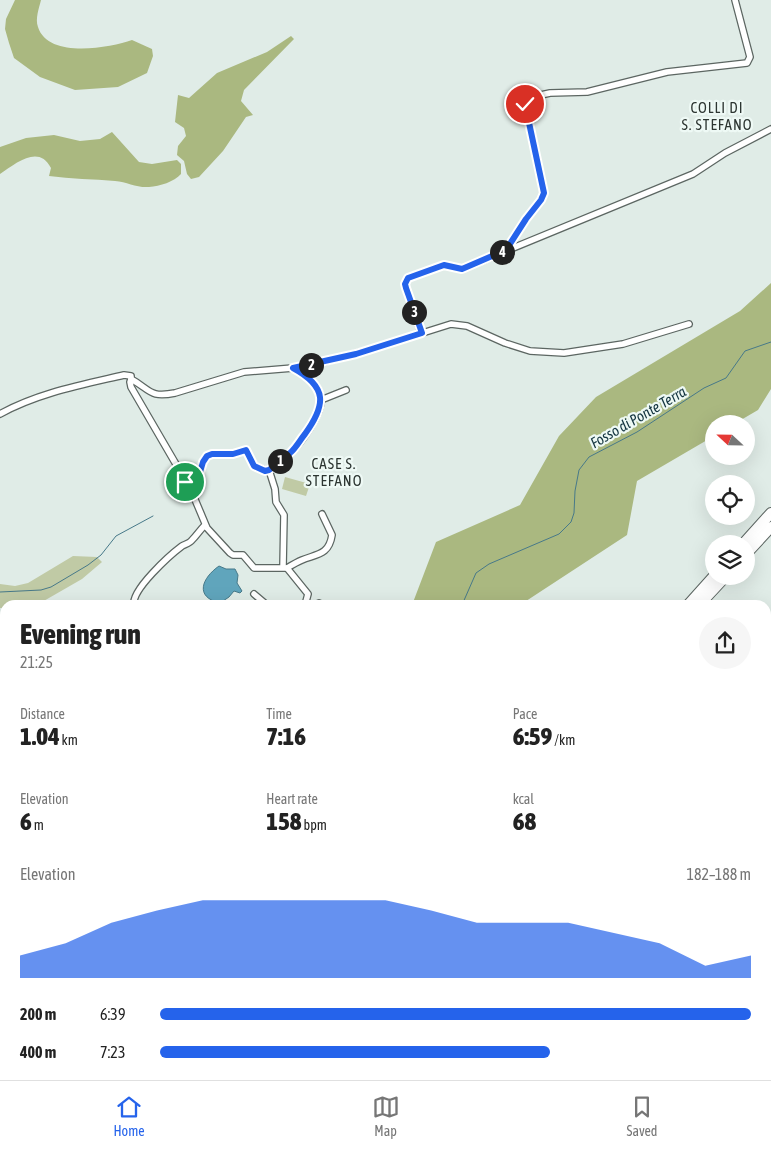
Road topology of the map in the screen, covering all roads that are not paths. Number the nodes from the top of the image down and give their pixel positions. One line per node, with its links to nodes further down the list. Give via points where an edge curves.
1 (735, 0): 3 (street, via 750,57 747,63 667,72 587,92 550,93 527,98 525,106 544,193)
2 (771, 129): 3 (street, via 722,154 696,172)
3 (506, 250): 5 (street, via 462,269 444,265 408,278 406,288)
4 (689, 324): 5 (street, via 623,344 568,353 530,351 458,324)
5 (422, 333): 6 (street, via 356,354)
6 (293, 368): 7 (street, via 244,372 166,395 149,392); 9 (street, via 314,384)
7 (131, 379): 10 (street, via 131,376 124,375 52,392); 12 (street, via 131,387)
8 (346, 390): 9 (street)
9 (321, 400): 11 (street, via 316,418 294,449)
10 (0, 414)
11 (269, 470): 12 (street, via 254,466 246,450 233,454 209,454 203,460); 19 (street, via 276,502 284,515)
12 (191, 490): 15 (street)
13 (771, 513): 17 (highway)
14 (322, 514): 19 (street, via 332,535 329,546 317,556)
15 (205, 525): 19 (street, via 231,554 243,555 254,568); 23 (street, via 142,585)
16 (771, 527): 18 (highway)
17 (751, 535)
18 (755, 544)
19 (285, 567): 25 (street, via 308,594)
20 (706, 585): 26 (highway)
21 (718, 585): 27 (highway)
22 (254, 594): 24 (street)
23 (134, 600)
24 (261, 600)
25 (306, 600)
26 (692, 600)
27 (704, 600)

